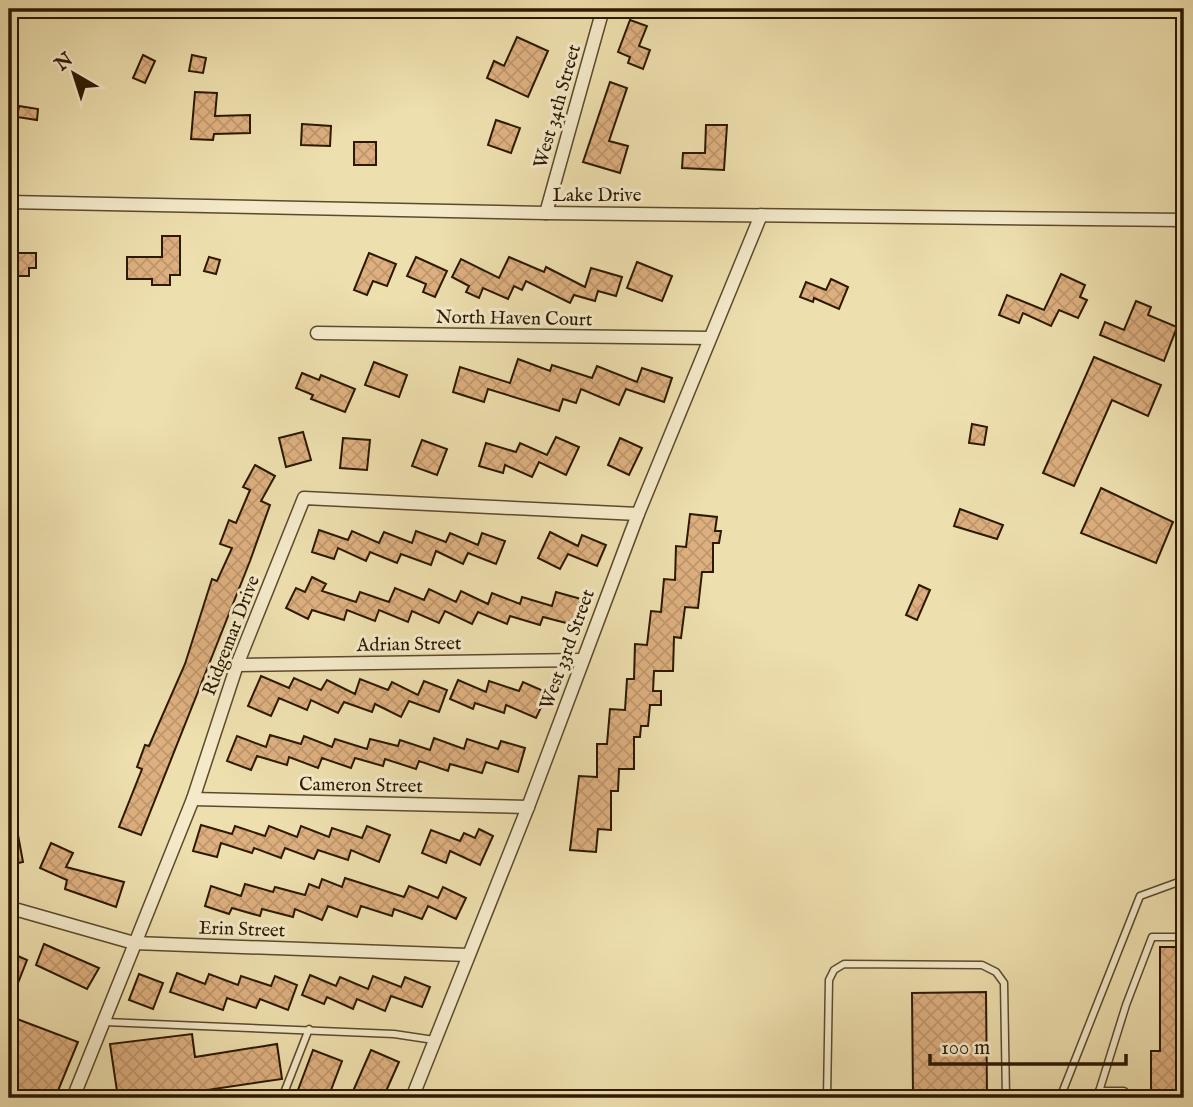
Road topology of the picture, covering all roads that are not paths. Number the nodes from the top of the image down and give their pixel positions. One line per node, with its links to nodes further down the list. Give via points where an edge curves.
1 (603, 9): 3 (street, West 34th Street)
2 (9, 202): 3 (street, Lake Drive)
3 (546, 213): 4 (street, Lake Drive)
4 (761, 215): 5 (street, Lake Drive); 7 (street, West 33rd Street)
5 (1184, 220)
6 (317, 333): 7 (street, North Haven Court)
7 (710, 338): 8 (street, West 33rd Street)
8 (638, 514): 9 (street, West 33rd Street); 10 (street, Ridgemar Drive, via 304,498)
9 (582, 660): 10 (street, Adrian Street); 12 (street, West 33rd Street)
10 (237, 665): 11 (street, Ridgemar Drive)
11 (193, 799): 12 (street, Cameron Street); 16 (street, Ridgemar Drive)
12 (528, 807): 17 (street, West 33rd Street)
13 (1184, 880): 27 (lane, via 1140,896)
14 (18, 910): 16 (street, Erin Street)
15 (1184, 937): 21 (lane, via 1152,937)
16 (134, 943): 17 (street, Erin Street); 18 (street, Ridgemar Drive)
17 (468, 956): 20 (street, West 33rd Street)
18 (103, 1022): 19 (lane); 22 (street, Ridgemar Drive)
19 (309, 1029): 20 (lane); 23 (lane)
20 (434, 1040): 24 (street, West 33rd Street)
21 (1098, 1095): 28 (lane, via 1124,1091)
22 (73, 1098)
23 (282, 1098)
24 (412, 1098)
25 (827, 1098): 26 (lane, via 829,980 834,970 845,964 982,965 996,972 1004,983)
26 (1006, 1098)
27 (1060, 1098)
28 (1130, 1098)

